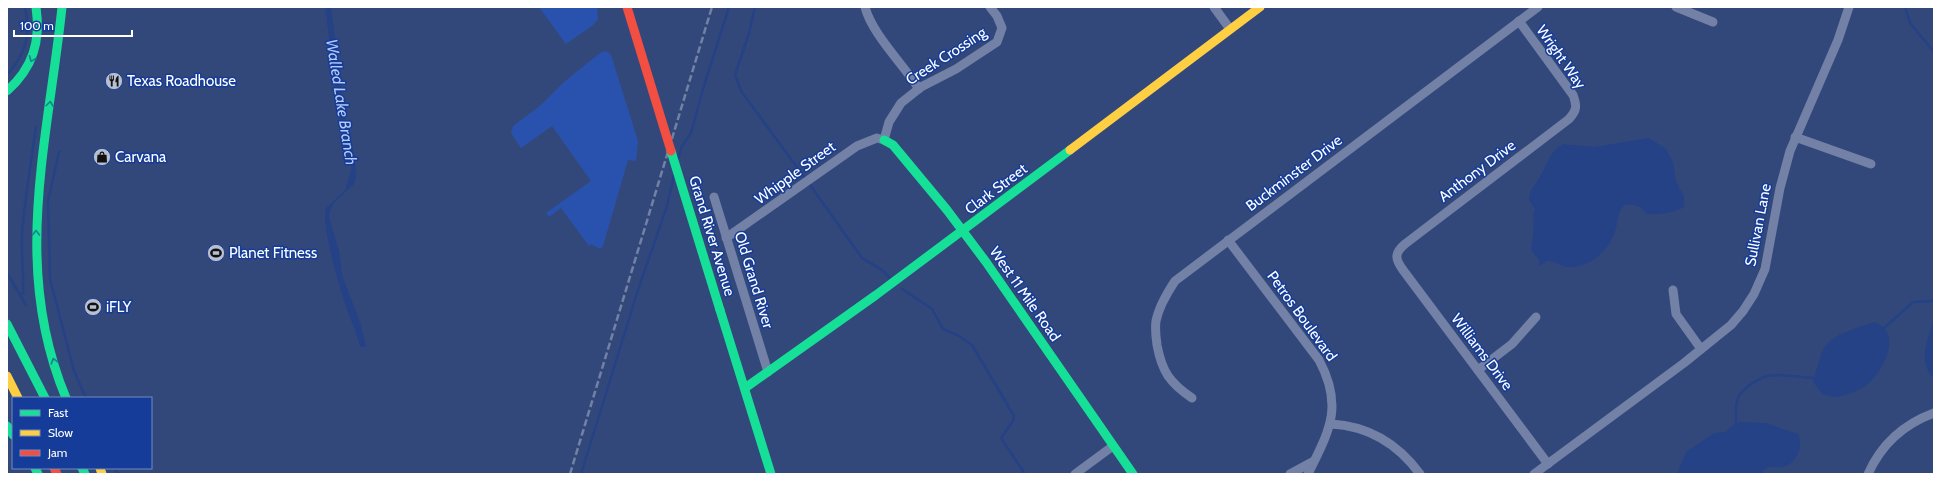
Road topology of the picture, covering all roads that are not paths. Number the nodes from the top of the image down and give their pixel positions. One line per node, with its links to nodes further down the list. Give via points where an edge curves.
1 (36, 7): 15 (main road, one-way to 15, via 38,38 35,51 30,64 16,84)
2 (62, 7): 35 (main road, one-way to 2, via 41,309 36,248 40,173)
3 (627, 7): 32 (main road, Grand River Avenue, bridge)
4 (865, 7): 14 (street, via 875,28)
5 (990, 7): 14 (street, Creek Crossing, via 998,16 1002,28 1000,38 956,69)
6 (1214, 7): 13 (street)
7 (1260, 7): 13 (main road, Clark Street)
8 (1538, 7): 11 (street, Buckminster Drive)
9 (1676, 7): 12 (street)
10 (1849, 7): 17 (street, Sullivan Lane, via 1838,40)
11 (1519, 21): 16 (street, Wright Way, via 1573,95); 23 (street, Buckminster Drive)
12 (1712, 22)
13 (1230, 29): 21 (main road, Clark Street)
14 (919, 89): 18 (street, Creek Crossing, via 901,103 894,113)
15 (7, 91)
16 (1576, 110): 24 (street, Anthony Drive, via 1570,119 1398,249)
17 (1795, 137): 19 (street); 28 (street, Sullivan Lane, via 1780,188 1761,280 1743,311)
18 (884, 140): 21 (main road, West 11 Mile Road, via 893,145); 22 (street, Whipple Street, via 877,138 857,146)
19 (1871, 164)
20 (714, 197): 22 (street, Old Grand River)
21 (964, 231): 30 (main road, Clark Street); 39 (main road, West 11 Mile Road, via 1041,338)
22 (726, 238): 30 (street, Old Grand River)
23 (1228, 240): 36 (street, Buckminster Drive, via 1175,281 1156,321 1160,361 1169,379); 38 (street, Petros Boulevard, via 1319,360 1331,390)
24 (1396, 256): 29 (street, Williams Drive, via 1403,270)
25 (1673, 290): 28 (street, via 1676,314)
26 (1536, 317): 29 (street, via 1512,344)
27 (7, 324): 34 (main road)
28 (1701, 349): 41 (street, Sullivan Lane)
29 (1478, 370): 41 (street, Williams Drive)
30 (768, 372): 32 (main road, Clark Street)
31 (7, 376): 33 (main road)
32 (745, 388): 42 (main road, Grand River Avenue)
33 (18, 397)
34 (45, 397)
35 (66, 397)
36 (1192, 398)
37 (1934, 413): 49 (street, via 1914,422 1896,435 1879,453)
38 (1331, 424): 40 (street, Petros Boulevard); 47 (street, via 1351,426 1378,436 1402,454)
39 (1113, 446): 43 (street); 44 (main road, West 11 Mile Road)
40 (1314, 461): 45 (street); 46 (street, Petros Boulevard)
41 (1548, 464): 48 (street, Sullivan Lane)
42 (771, 474)
43 (1075, 474)
44 (1133, 474)
45 (1290, 474)
46 (1308, 474)
47 (1420, 474)
48 (1534, 474)
49 (1868, 474)

